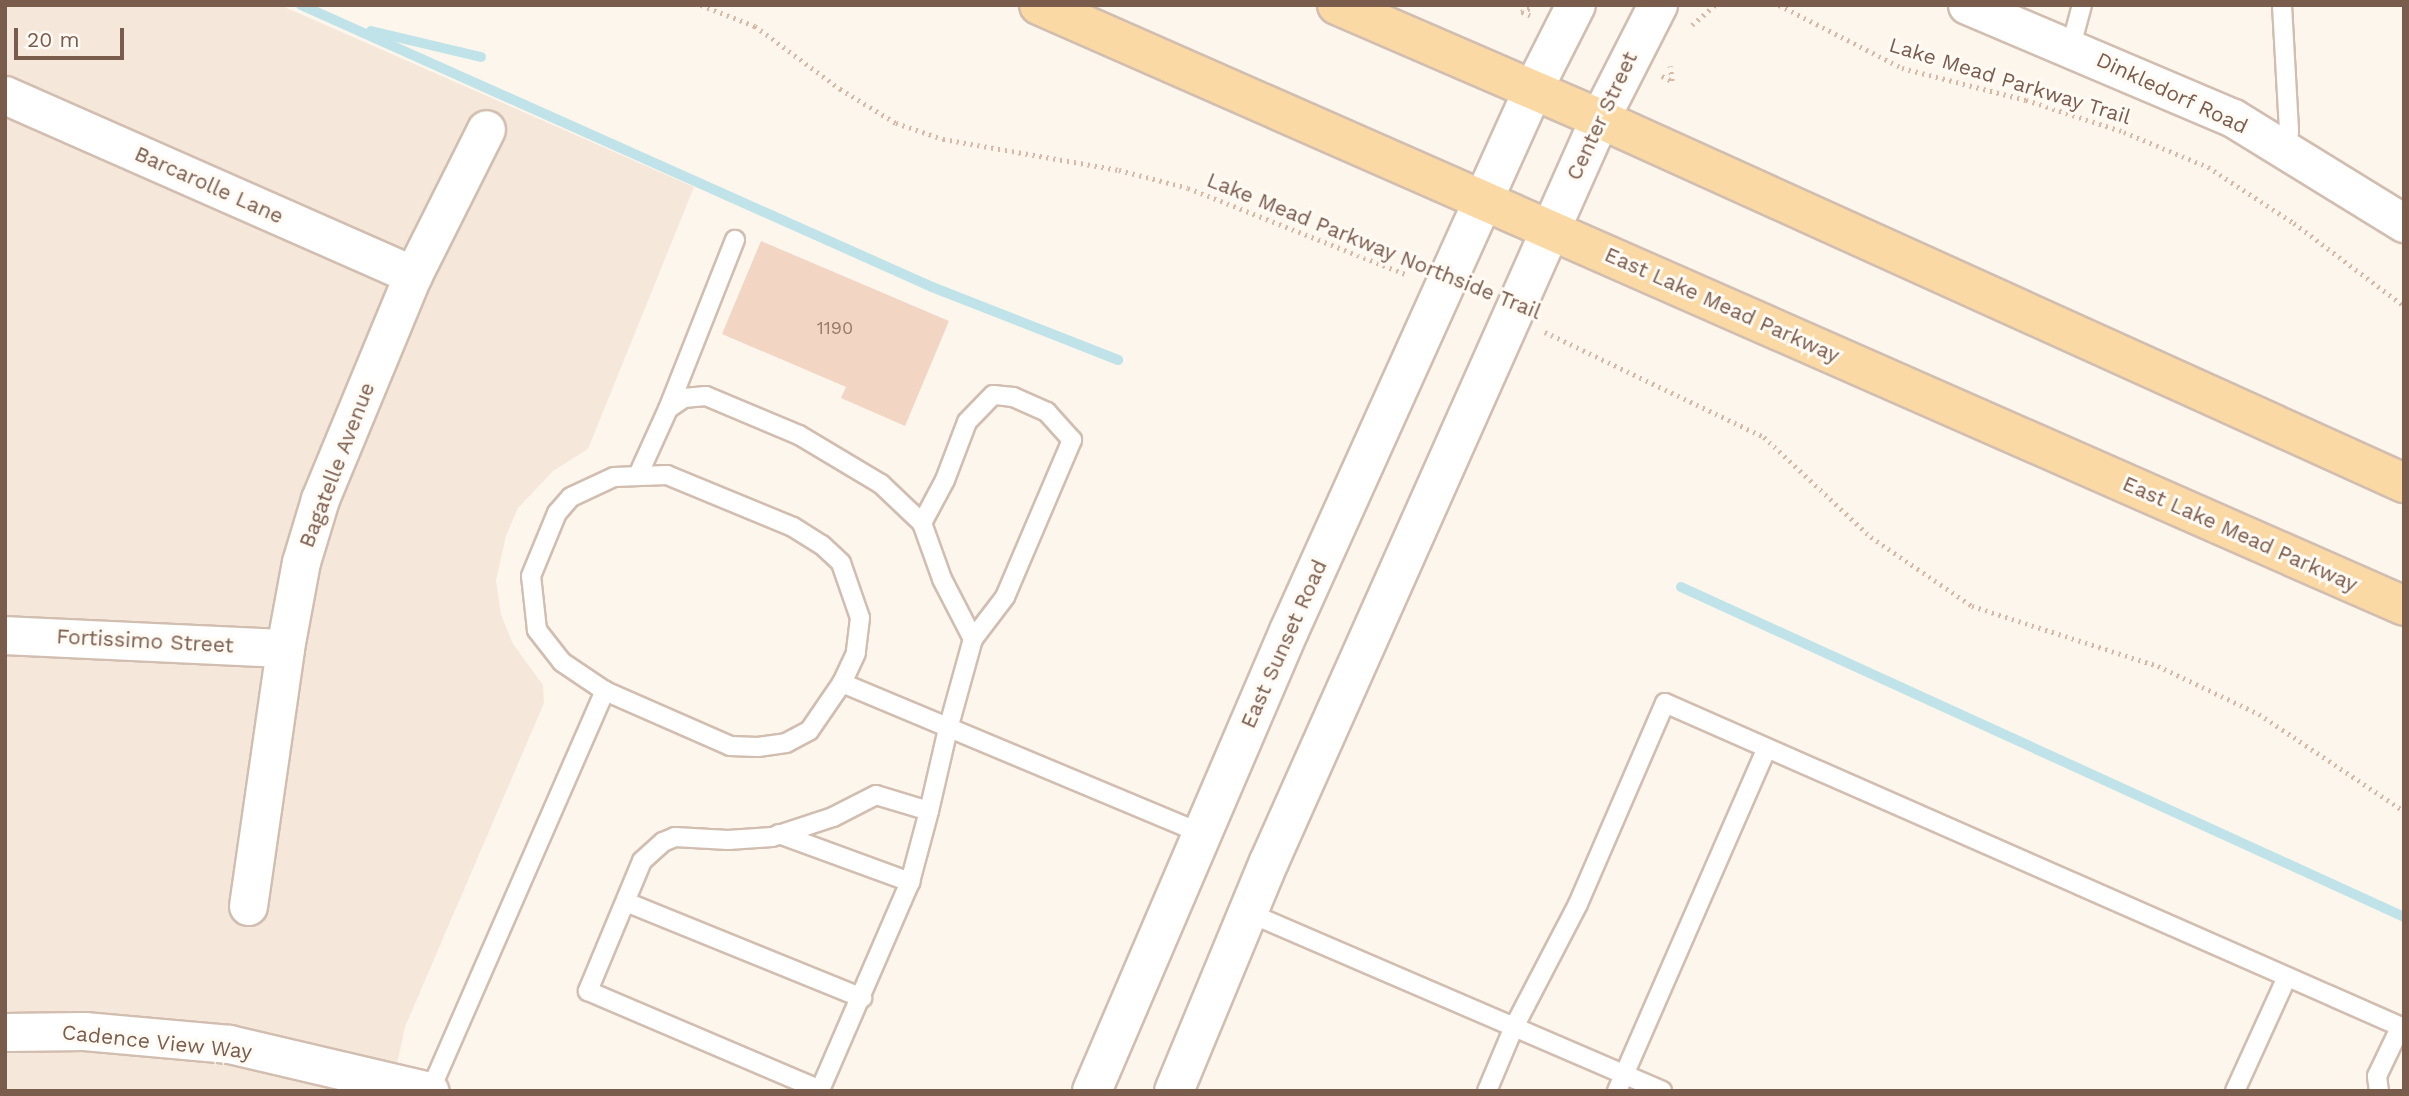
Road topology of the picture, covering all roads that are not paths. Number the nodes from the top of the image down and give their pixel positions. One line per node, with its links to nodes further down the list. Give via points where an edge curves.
1 (1039, 5): 14 (main road, East Lake Mead Parkway)
2 (1337, 5): 9 (main road)
3 (1576, 5): 9 (main road)
4 (1658, 5): 11 (main road, Center Street)
5 (1967, 5): 8 (street, Dinkledorf Road)
6 (2082, 5): 8 (lane)
7 (2282, 5): 13 (lane, via 2289,132)
8 (2071, 47): 13 (street, Dinkledorf Road, via 2233,118)
9 (1534, 90): 11 (main road); 14 (main road)
10 (5, 95): 18 (street, Barcarolle Lane)
11 (1600, 119): 16 (main road, Center Street); 21 (main road)
12 (486, 129): 18 (street, Bagatelle Avenue)
13 (2284, 150): 15 (street, Dinkledorf Road)
14 (1485, 200): 16 (main road, East Lake Mead Parkway); 32 (main road, East Sunset Road)
15 (2404, 223)
16 (1549, 229): 23 (main road, East Lake Mead Parkway); 37 (main road)
17 (735, 240): 19 (lane)
18 (413, 275): 26 (street, Bagatelle Avenue, via 320,499 300,562)
19 (668, 409): 20 (lane); 22 (lane, via 684,398 706,396 799,435 881,484)
20 (639, 473): 27 (lane, via 667,475 793,527 841,563 860,618 856,653); 28 (lane, via 614,477 571,497 540,544 531,576 537,630 562,662)
21 (2404, 483)
22 (922, 523): 25 (lane, via 942,579); 25 (lane, via 946,480 967,422 993,395 1024,402 1065,428 1072,440 1037,531 1005,597)
23 (2404, 606)
24 (5, 635): 26 (street, Fortissimo Street)
25 (974, 639): 29 (lane)
26 (285, 648): 36 (street, Bagatelle Avenue)
27 (842, 683): 28 (lane, via 809,731 786,743 758,747 730,746); 29 (lane)
28 (606, 691): 44 (lane)
29 (948, 729): 31 (lane); 32 (lane)
30 (1766, 750): 38 (lane); 41 (lane, via 1665,703 1578,904); 43 (lane)
31 (929, 811): 33 (lane, via 876,795 833,817); 34 (lane)
32 (1201, 833): 45 (main road, East Sunset Road)
33 (779, 834): 34 (lane); 35 (lane, via 728,840 675,837 663,842 642,861)
34 (910, 882): 39 (lane)
35 (626, 902): 39 (lane); 39 (lane, via 588,991 820,1090)
36 (248, 906)
37 (1248, 912): 41 (lane); 46 (main road)
38 (2287, 977): 40 (lane); 50 (lane)
39 (862, 998)
40 (2402, 1027): 51 (lane, via 2377,1076)
41 (1513, 1028): 43 (lane); 47 (lane)
42 (5, 1032): 44 (street, Cadence View Way, via 84,1031 229,1044)
43 (1624, 1074): 48 (lane); 49 (lane)
44 (430, 1091)
45 (1092, 1091)
46 (1174, 1091)
47 (1487, 1091)
48 (1617, 1091)
49 (1662, 1091)
50 (2235, 1091)
51 (2379, 1091)

